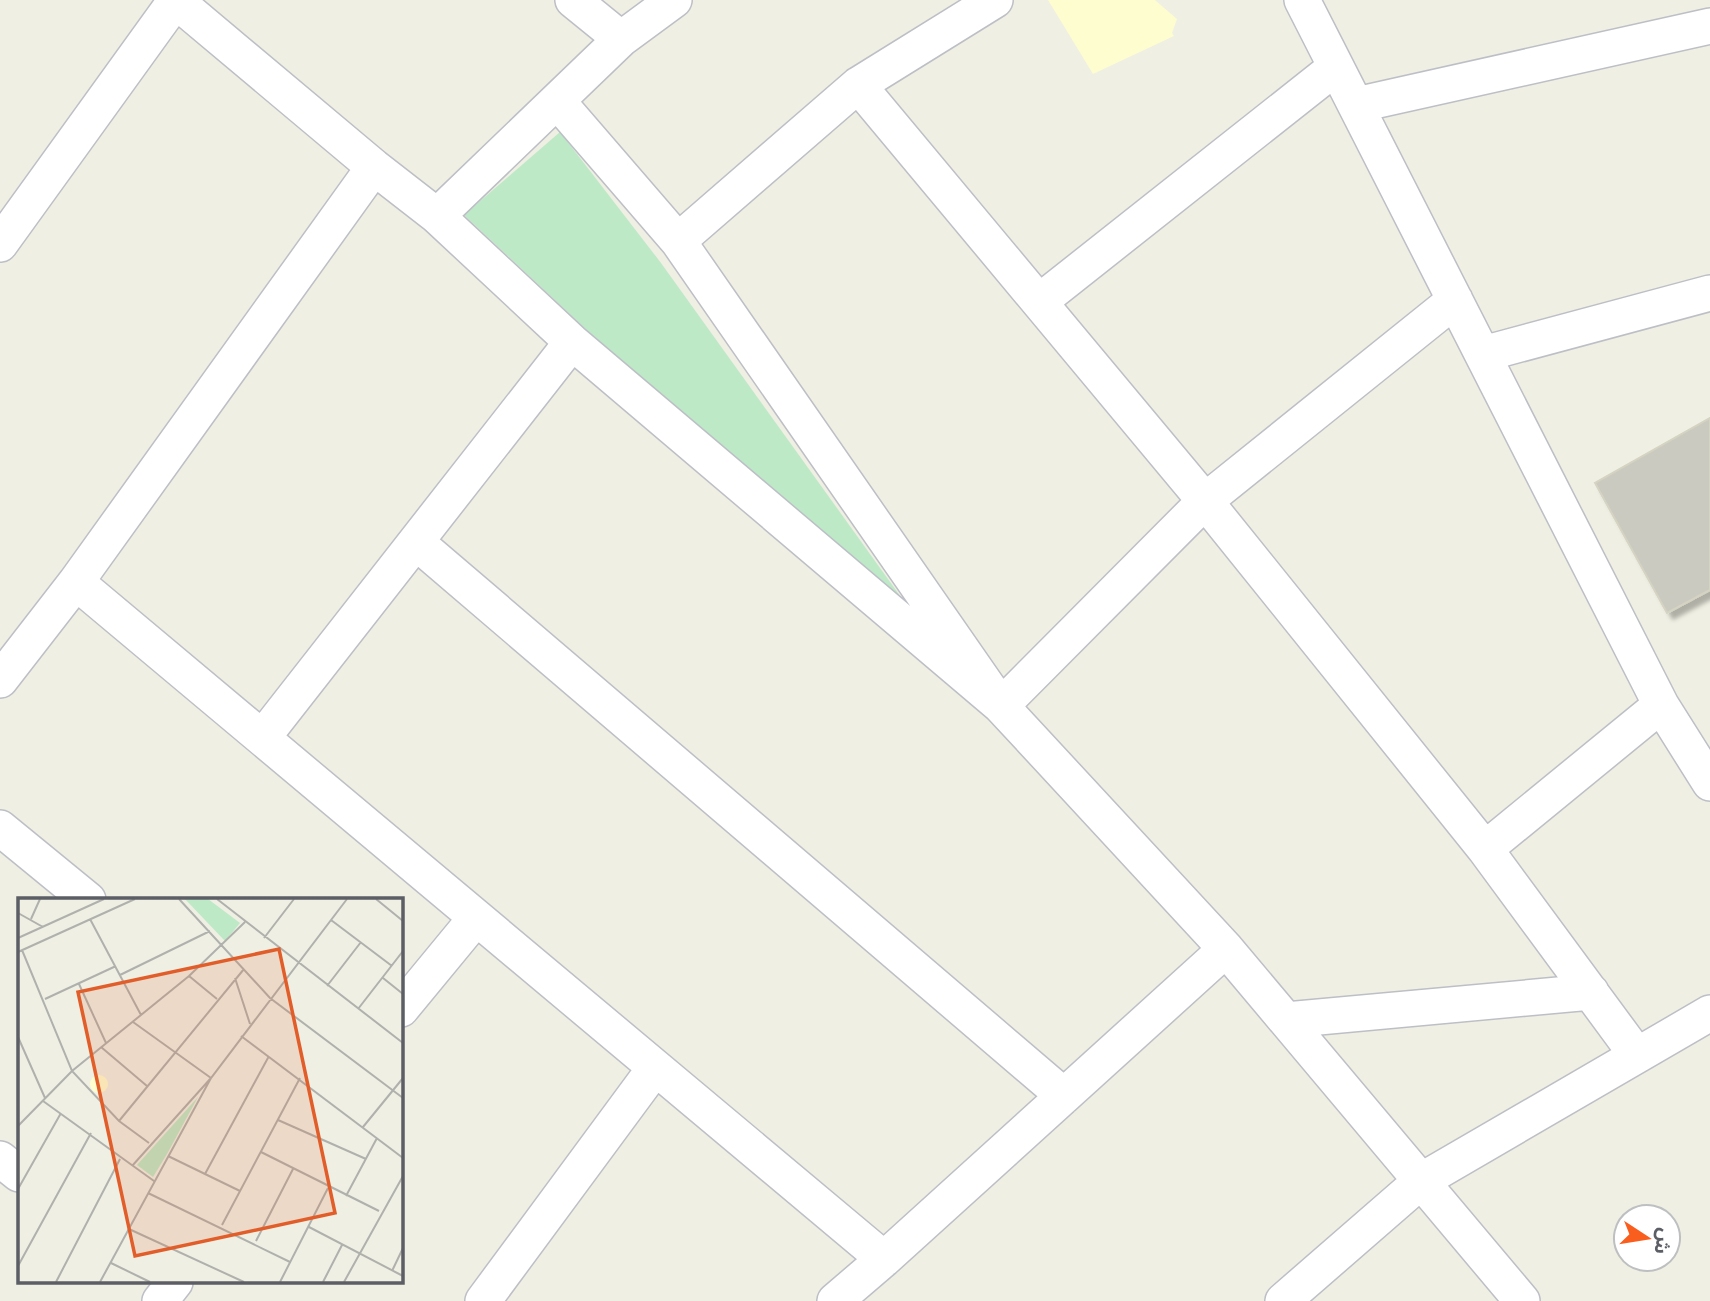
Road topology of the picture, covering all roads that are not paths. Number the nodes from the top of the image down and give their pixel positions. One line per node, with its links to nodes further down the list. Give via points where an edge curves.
1 (176, 0): 12 (street); 15 (street)
2 (573, 0): 7 (street)
3 (674, 0): 7 (street)
4 (995, 0): 9 (street)
5 (1302, 0): 8 (street)
6 (1710, 26): 11 (street)
7 (621, 39): 10 (street)
8 (1336, 67): 11 (street); 18 (street)
9 (858, 85): 14 (street); 18 (street)
10 (558, 102): 13 (street); 14 (street)
11 (1356, 106): 17 (street)
12 (374, 167): 13 (street); 23 (street)
13 (437, 216): 19 (street)
14 (678, 241): 26 (street)
15 (0, 244)
16 (1710, 293): 20 (street)
17 (1455, 300): 20 (street); 21 (street)
18 (1039, 302): 21 (street)
19 (572, 342): 22 (street); 26 (street)
20 (1483, 354): 25 (street)
21 (1205, 501): 26 (street); 30 (street)
22 (416, 542): 27 (street); 40 (street)
23 (76, 582): 24 (street); 27 (street)
24 (0, 680)
25 (1661, 705): 28 (street); 30 (street)
26 (1001, 706): 33 (street)
27 (263, 737): 32 (street)
28 (1710, 783)
29 (0, 828): 31 (street)
30 (1485, 849): 34 (street)
31 (86, 898)
32 (476, 918): 35 (street); 39 (street)
33 (1226, 949): 37 (street); 40 (street)
34 (1591, 992): 37 (street); 38 (street)
35 (402, 1008)
36 (1710, 1013): 38 (street)
37 (1286, 1020): 43 (street)
38 (1636, 1055): 43 (street)
39 (655, 1068): 44 (street); 45 (street)
40 (1063, 1096): 44 (street)
41 (0, 1159): 42 (street)
42 (18, 1173)
43 (1421, 1181): 47 (street); 48 (street)
44 (884, 1259): 46 (street)
45 (483, 1301)
46 (835, 1301)
47 (1283, 1301)
48 (1522, 1301)

